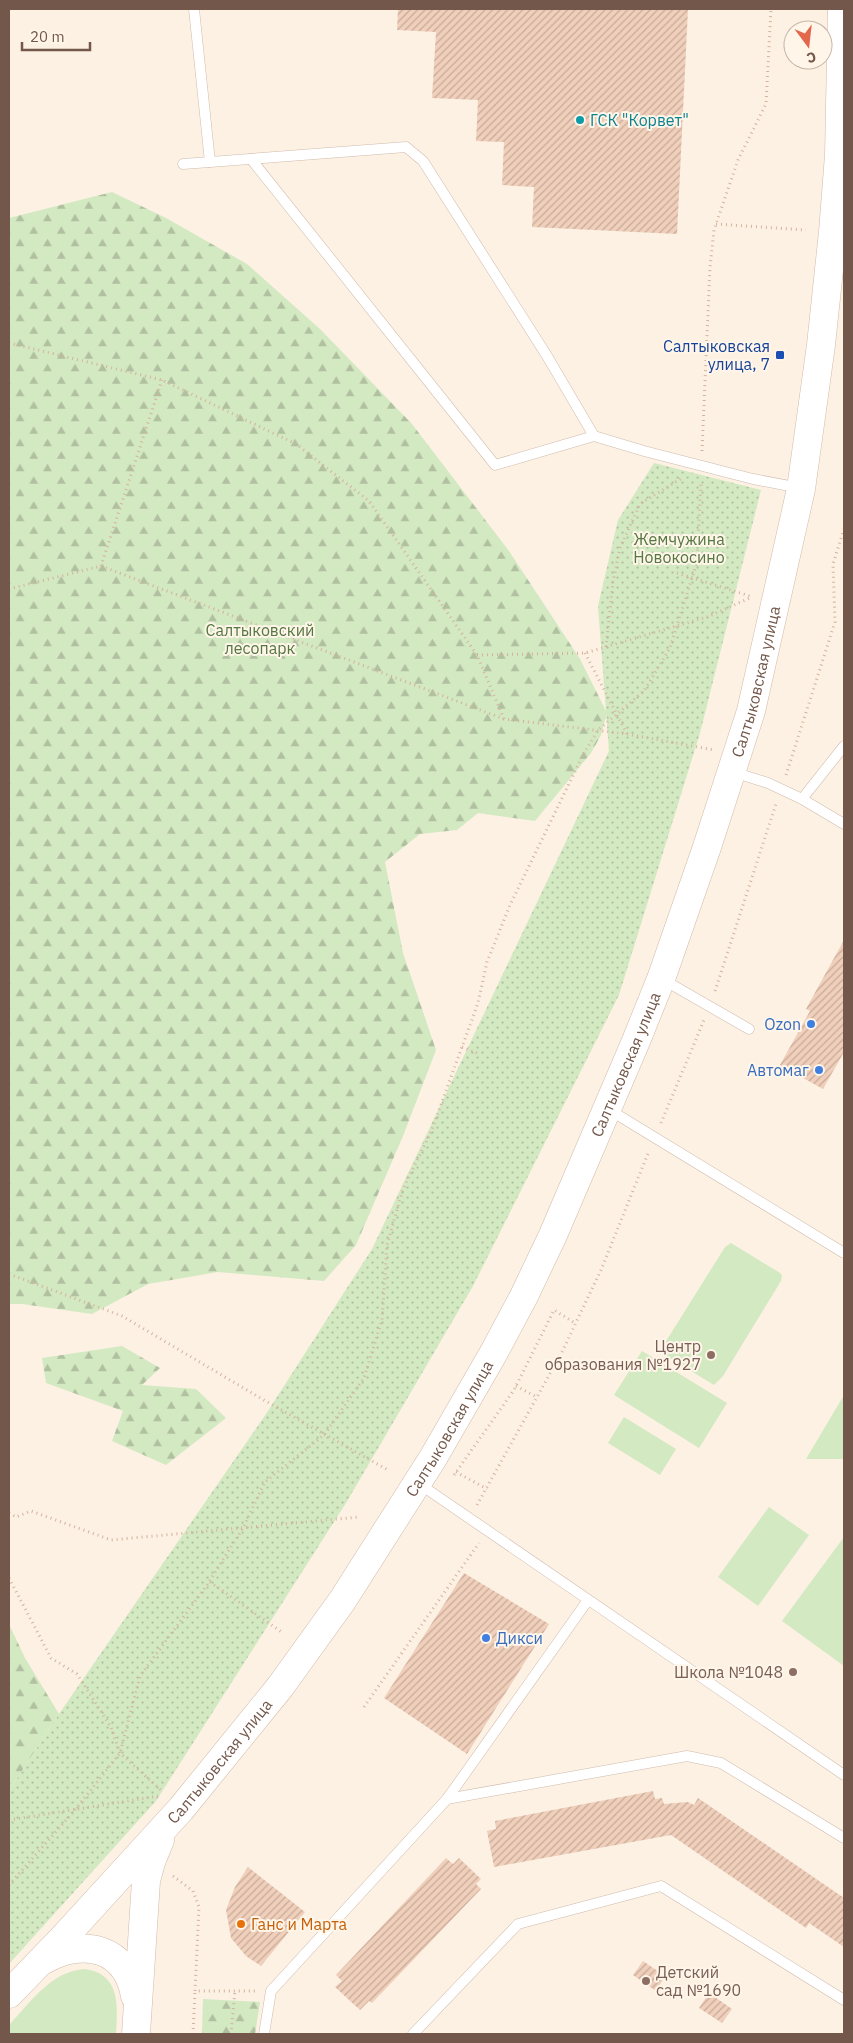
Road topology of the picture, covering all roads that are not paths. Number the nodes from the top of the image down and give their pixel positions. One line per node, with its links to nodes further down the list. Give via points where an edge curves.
1 (194, 9): 4 (lane)
2 (842, 9): 7 (street, Салтыковская улица, via 832,283)
3 (251, 159): 4 (lane); 6 (lane, via 494,465); 6 (lane, via 406,147 418,156 542,348)
4 (210, 162): 5 (lane)
5 (183, 164)
6 (594, 436): 7 (lane, via 776,485)
7 (800, 488): 9 (street, Салтыковская улица, via 751,711)
8 (844, 746): 10 (lane)
9 (732, 772): 10 (lane, via 768,783); 12 (street, Салтыковская улица)
10 (802, 799): 11 (lane)
11 (844, 824)
12 (661, 979): 13 (lane); 14 (street, Салтыковская улица)
13 (749, 1029)
14 (608, 1109): 15 (lane); 16 (street, Салтыковская улица, via 553,1235)
15 (844, 1253)
16 (428, 1490): 17 (lane); 20 (street, Салтыковская улица, via 273,1697)
17 (588, 1600): 18 (lane); 19 (lane)
18 (844, 1775)
19 (447, 1799): 21 (lane, via 687,1756 721,1763); 26 (lane, via 271,1991)
20 (177, 1814): 22 (street, Салтыковская улица); 25 (street, via 157,1845 146,1882)
21 (844, 1838)
22 (34, 1966): 23 (street, Салтыковская улица); 25 (street, Салтыковская улица, via 73,1949 86,1948 107,1953 131,1977 136,1997)
23 (9, 1994)
24 (844, 2000): 27 (lane, via 661,1886 518,1924)
25 (136, 2032)
26 (264, 2034)
27 (413, 2034)

